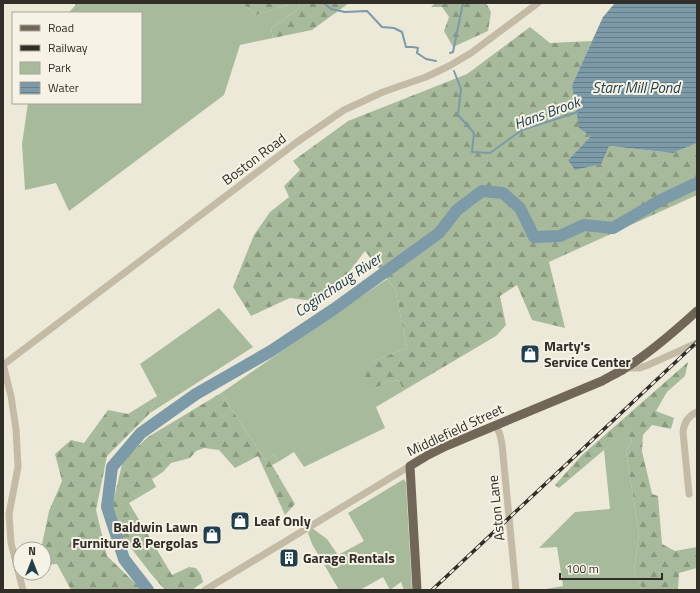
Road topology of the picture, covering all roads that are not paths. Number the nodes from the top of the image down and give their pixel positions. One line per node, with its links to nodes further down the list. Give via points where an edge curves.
1 (538, 3): 4 (street, Boston Road, via 471,53 449,66 344,110 297,142)
2 (697, 312): 5 (main road, Middlefield Street)
3 (697, 343): 5 (street, via 640,368)
4 (3, 365): 10 (street, via 16,429 18,467 10,514 12,543)
5 (625, 368): 7 (main road, Middlefield Street, via 602,381)
6 (697, 412): 9 (street, via 691,414 684,424 683,432)
7 (496, 425): 8 (main road, Middlefield Street, via 446,446); 13 (street, Aston Lane, via 502,444)
8 (410, 466): 11 (street, Middlefield Street); 12 (main road)
9 (689, 494)
10 (23, 590)
11 (206, 590)
12 (417, 590)
13 (516, 590)

